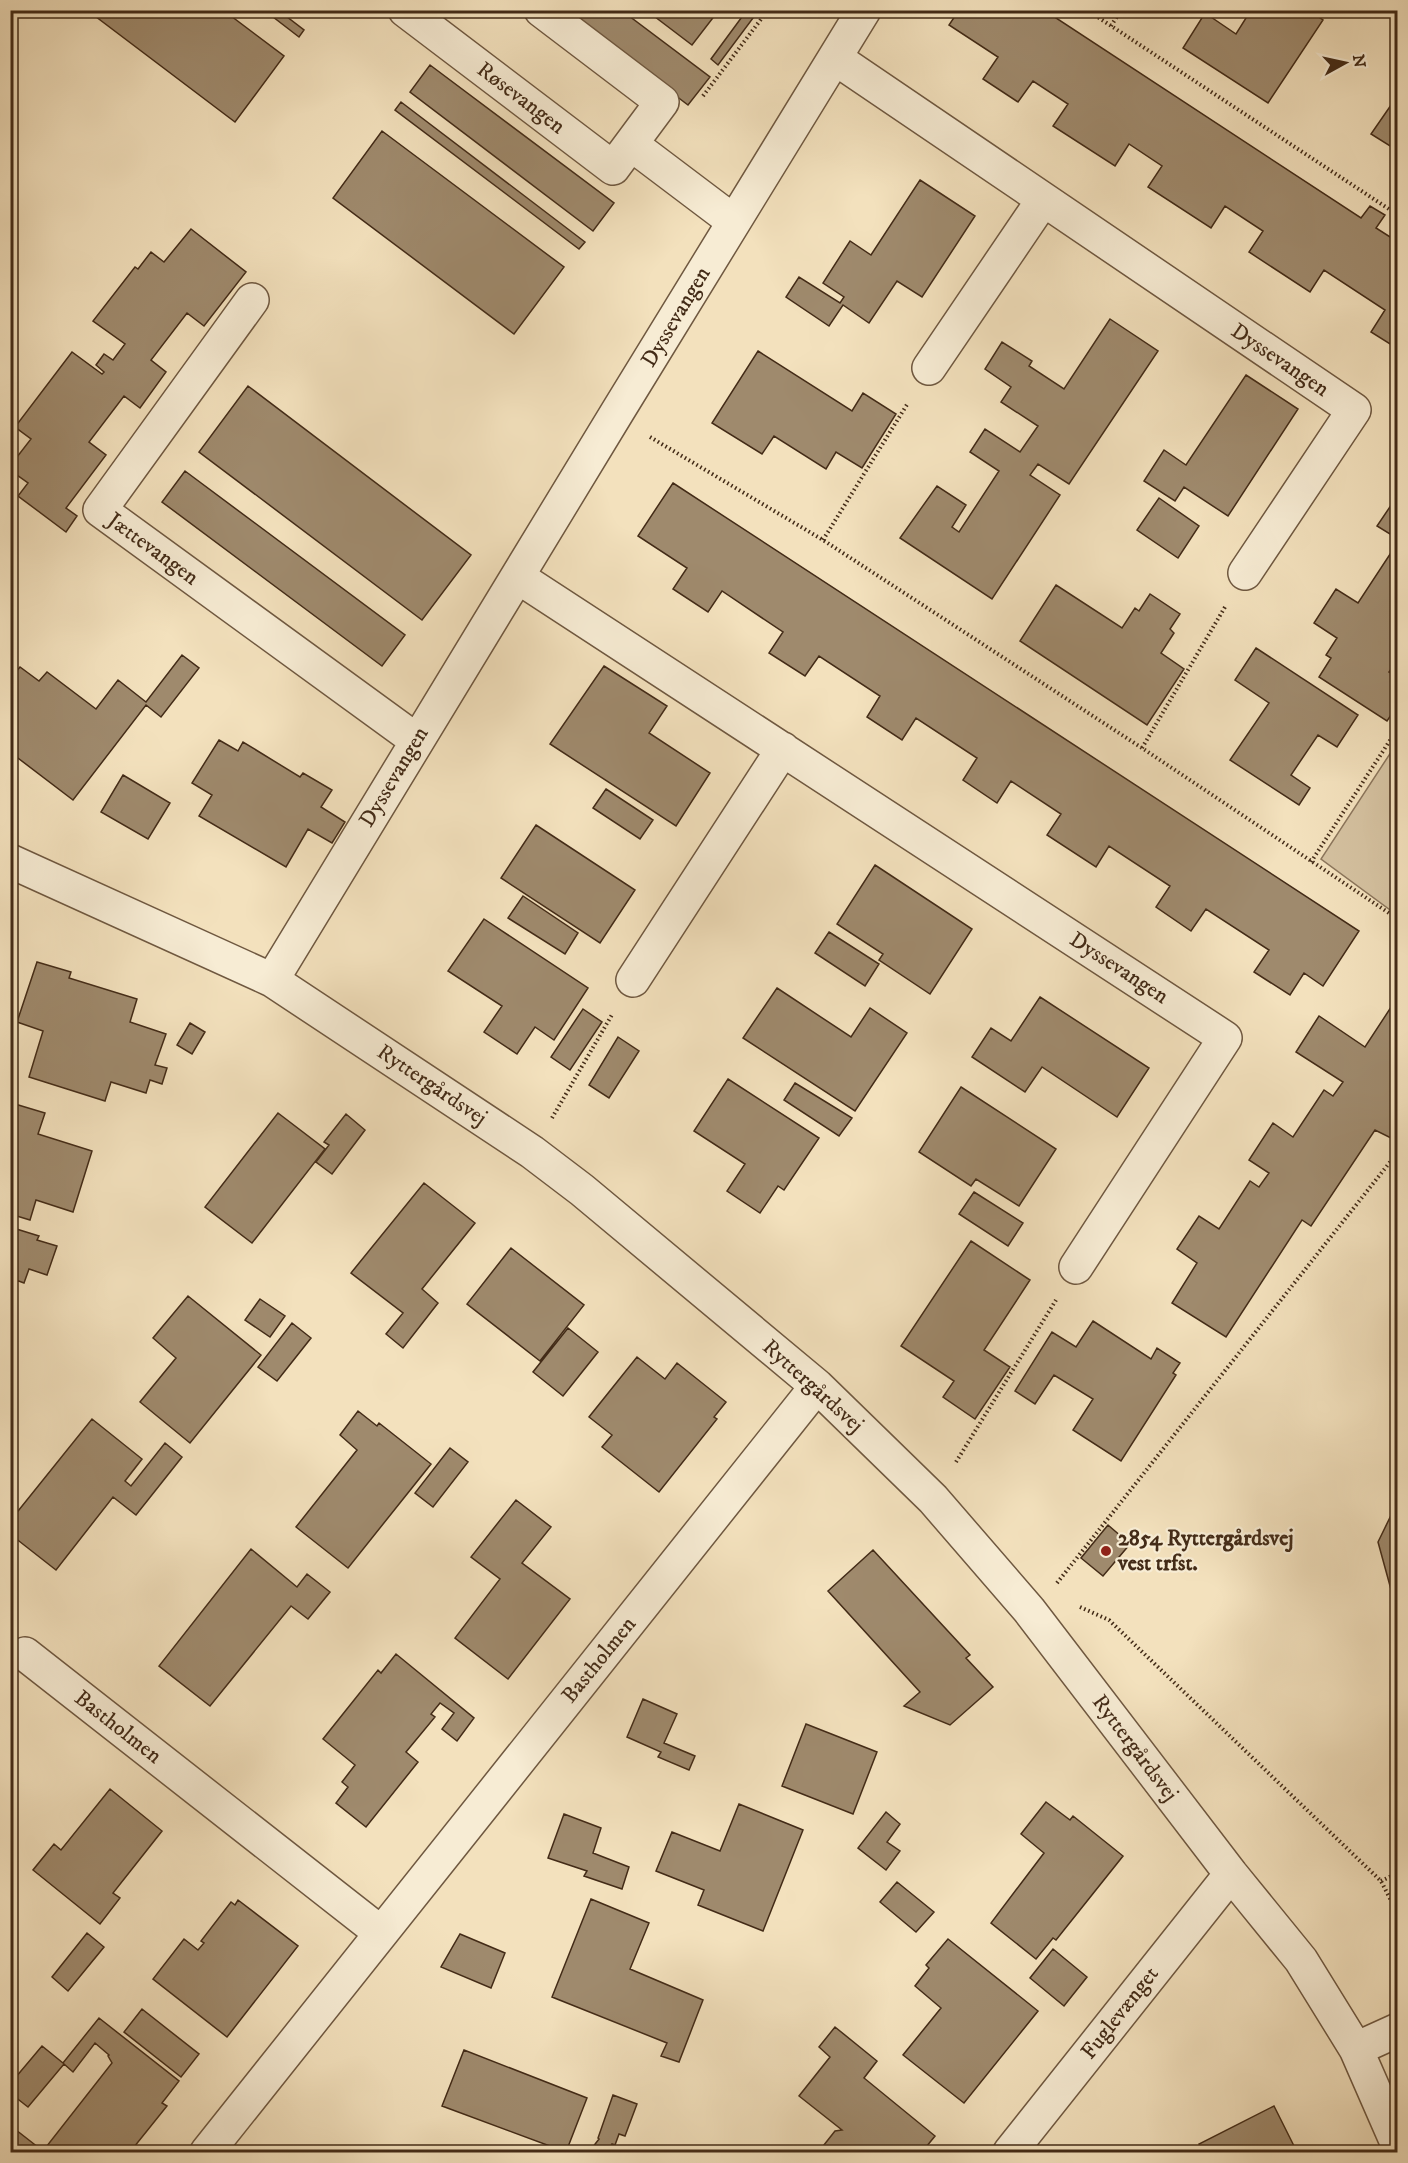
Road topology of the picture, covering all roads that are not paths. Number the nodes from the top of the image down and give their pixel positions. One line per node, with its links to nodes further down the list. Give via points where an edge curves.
1 (405, 10): 5 (street, Røsevangen, via 613,168)
2 (541, 10): 5 (street, Røsevangen, via 662,102)
3 (864, 10): 4 (street, Dyssevangen)
4 (835, 58): 6 (street, Dyssevangen); 7 (street, Dyssevangen)
5 (631, 144): 7 (street)
6 (1043, 200): 9 (street); 10 (street, Dyssevangen, via 1354,411)
7 (733, 221): 11 (street, Dyssevangen)
8 (252, 300): 12 (street, Jættevangen, via 100,510)
9 (929, 368)
10 (1245, 573)
11 (518, 577): 12 (street, Dyssevangen); 13 (street, Dyssevangen)
12 (416, 740): 15 (street, Dyssevangen)
13 (783, 749): 16 (street); 17 (street, Dyssevangen, via 1225,1038)
14 (10, 861): 15 (street, Ryttergårdsvej)
15 (272, 980): 18 (street, Ryttergårdsvej, via 532,1152)
16 (633, 980)
17 (1076, 1267)
18 (817, 1386): 20 (street, Ryttergårdsvej, via 1039,1601); 21 (street, Bastholmen)
19 (26, 1654): 21 (street, Bastholmen)
20 (1231, 1874): 23 (street, Ryttergårdsvej, via 1300,1960); 26 (street, Fuglevænget)
21 (381, 1933): 25 (street, Bastholmen)
22 (1398, 2030): 23 (street)
23 (1356, 2049): 24 (street, Ryttergårdsvej)
24 (1398, 2145)
25 (207, 2152)
26 (1010, 2152)

